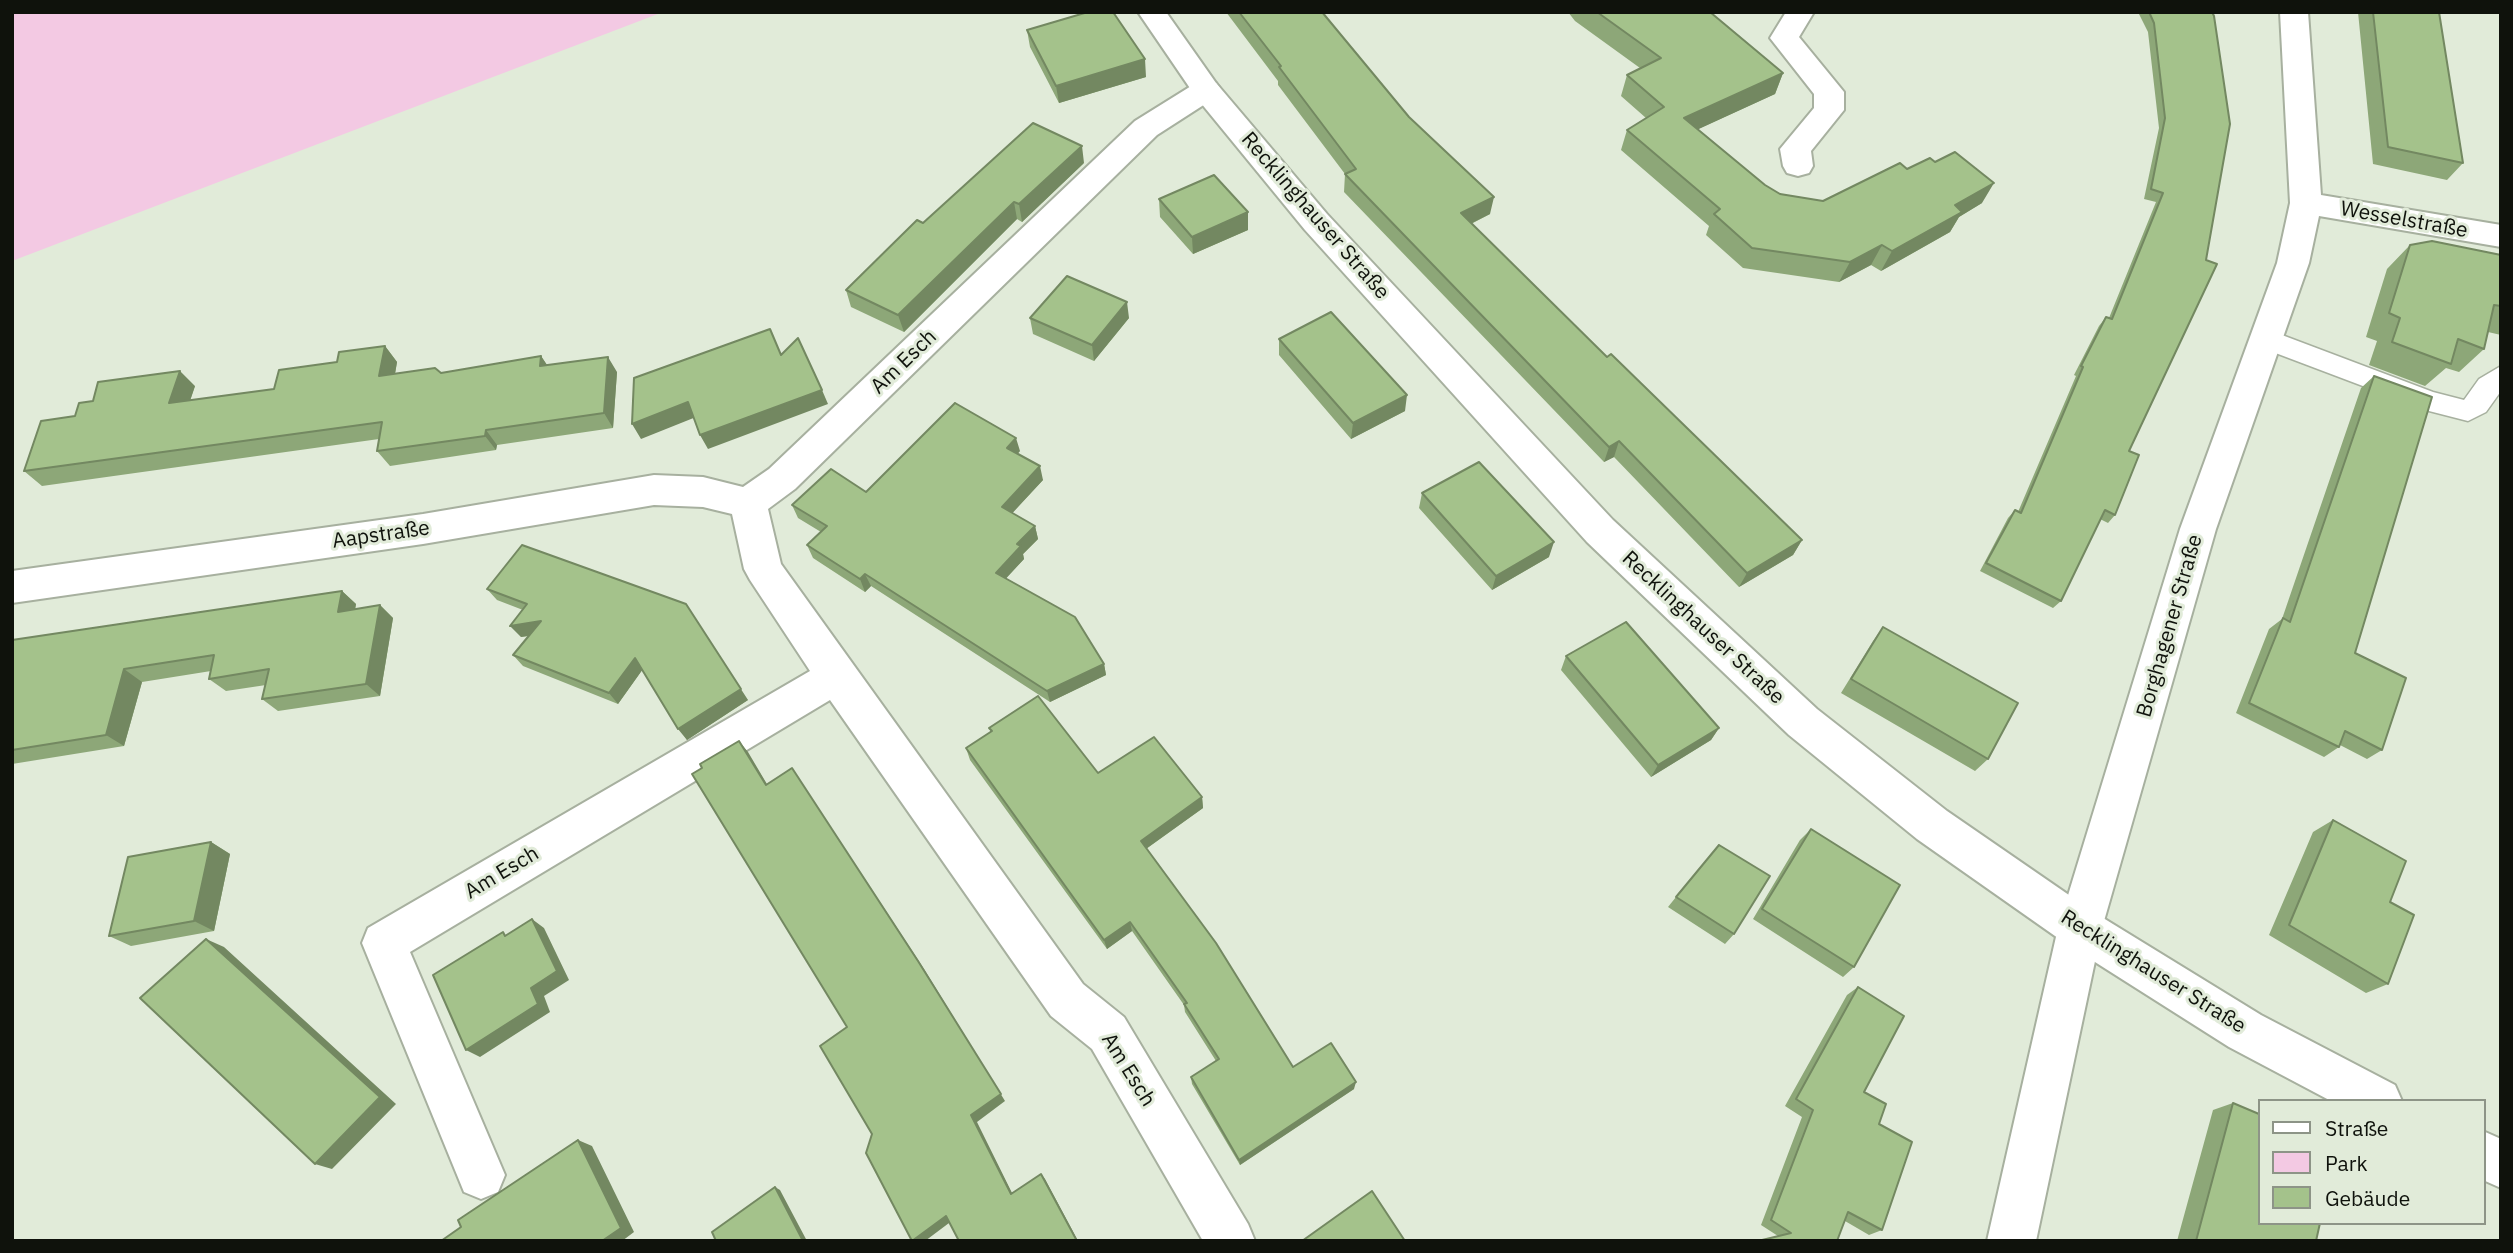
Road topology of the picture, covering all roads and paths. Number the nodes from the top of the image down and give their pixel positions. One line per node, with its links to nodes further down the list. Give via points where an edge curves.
1 (1153, 12): 4 (street, Recklinghauser Straße)
2 (1800, 12): 5 (street, via 1784,38 1829,92 1829,110 1795,149)
3 (2294, 12): 6 (street, Borghagener Straße)
4 (1206, 90): 10 (street, Am Esch, via 1146,128 782,479); 13 (street, Recklinghauser Straße, via 1316,222 1610,540 1803,722 1932,825)
5 (1798, 166)
6 (2306, 203): 7 (street, Wesselstraße); 8 (street, Borghagener Straße)
7 (2501, 236)
8 (2266, 340): 9 (lane, via 2459,410 2477,405 2488,386); 13 (street, Borghagener Straße, via 2198,528)
9 (2501, 376)
10 (748, 503): 11 (street, Aapstraße, via 703,492 654,490 424,529); 12 (street, Am Esch, via 763,569)
11 (12, 587)
12 (836, 676): 17 (street, Am Esch, via 384,943); 18 (street, Am Esch, via 1067,1000 1108,1033)
13 (2080, 928): 14 (street, Recklinghauser Straße, via 2245,1031); 19 (street, Borghagener Straße)
14 (2375, 1099)
15 (2485, 1156): 16 (street)
16 (2501, 1164)
17 (481, 1175)
18 (1231, 1241)
19 (2011, 1241)

